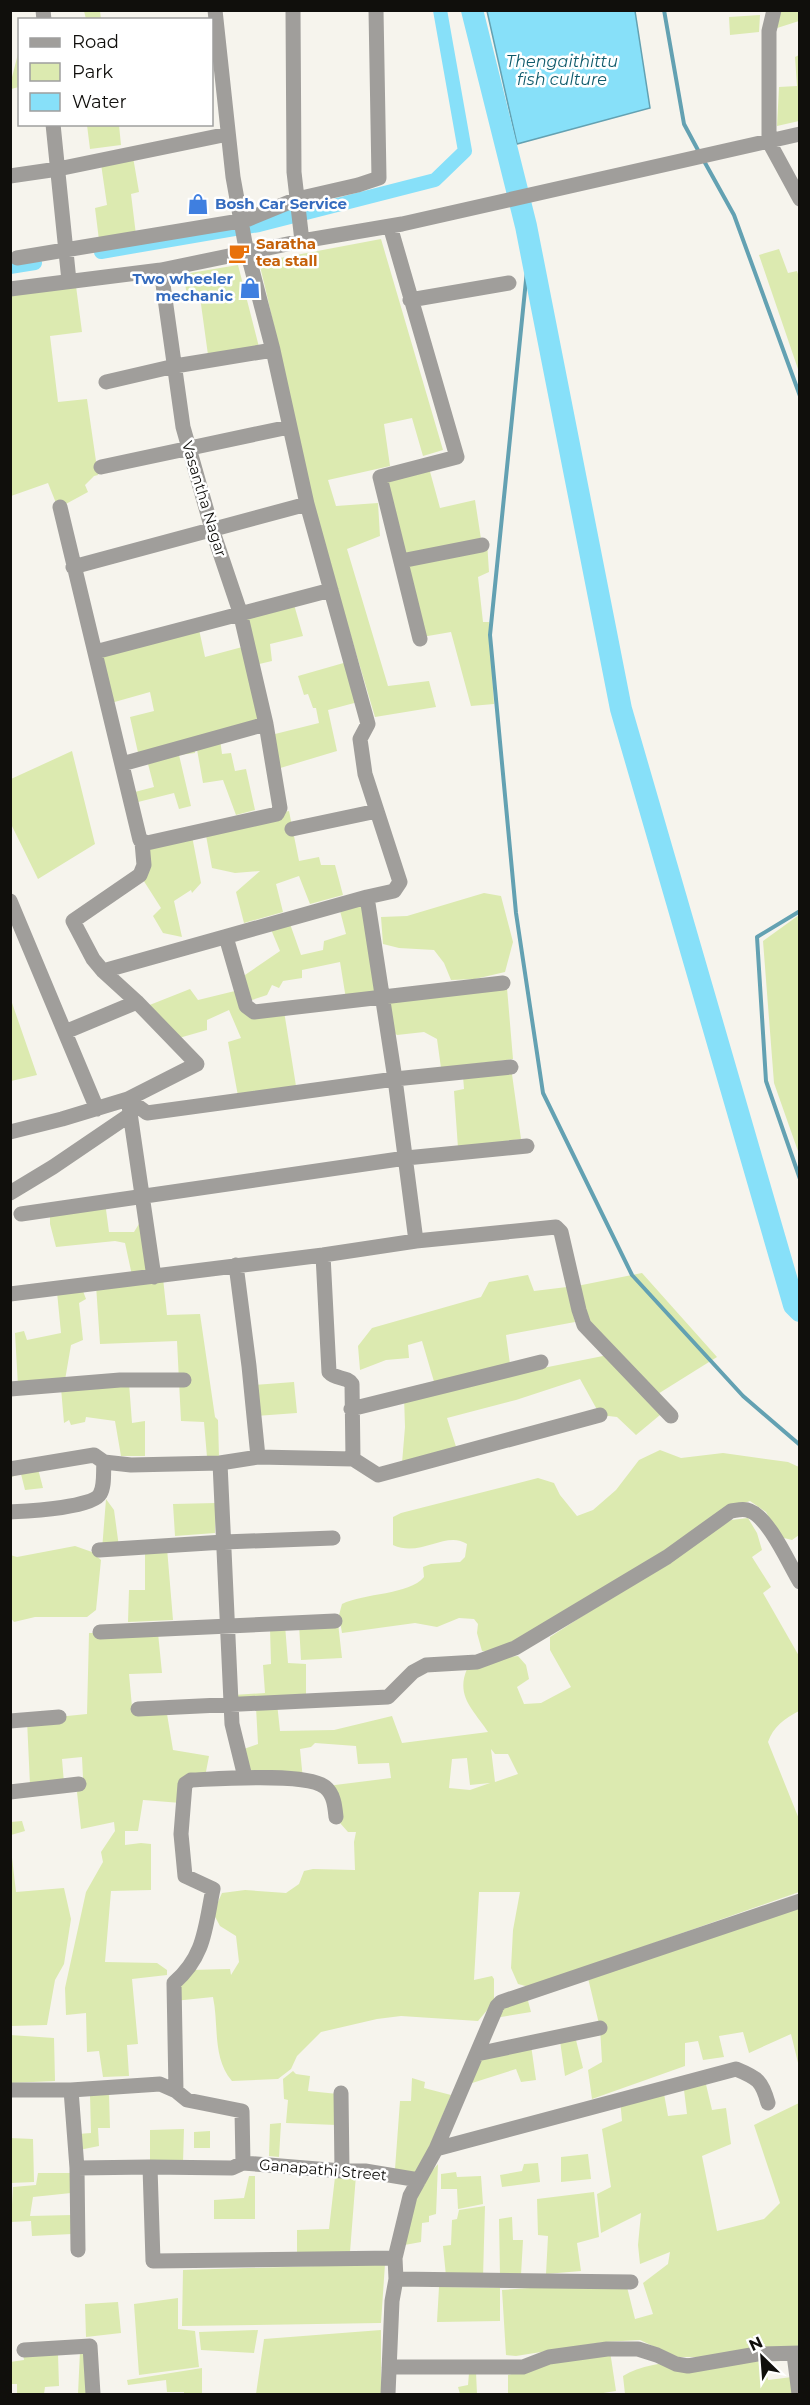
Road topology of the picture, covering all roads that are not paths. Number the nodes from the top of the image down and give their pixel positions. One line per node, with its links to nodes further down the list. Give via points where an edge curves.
1 (215, 10): 5 (street)
2 (293, 10): 13 (street)
3 (376, 10): 13 (street, via 379,178)
4 (774, 10): 9 (street, via 769,31)
5 (216, 59): 7 (street)
6 (53, 126): 10 (street)
7 (228, 134): 10 (street); 14 (street)
8 (800, 134): 9 (street)
9 (769, 142): 12 (street); 15 (street)
10 (58, 169): 11 (street); 18 (street)
11 (10, 176)
12 (797, 189)
13 (297, 204): 14 (street); 16 (street)
14 (241, 223): 17 (street); 18 (street)
15 (396, 225): 16 (street); 24 (street)
16 (301, 235): 17 (street)
17 (246, 247): 20 (street); 25 (street)
18 (67, 252): 19 (street); 21 (street)
19 (17, 258)
20 (161, 270): 21 (street); 26 (street, Vasantha Nagar)
21 (69, 278): 23 (street)
22 (509, 284): 24 (street)
23 (10, 289)
24 (410, 300): 35 (street, via 457,457 380,477)
25 (273, 350): 26 (street); 28 (street)
26 (175, 366): 27 (street); 29 (street, Vasantha Nagar)
27 (106, 382)
28 (289, 427): 29 (street); 31 (street)
29 (188, 448): 30 (street); 33 (street, Vasantha Nagar)
30 (100, 466)
31 (307, 504): 33 (street); 37 (street)
32 (60, 507): 36 (street)
33 (212, 529): 36 (street); 38 (street, Vasantha Nagar)
34 (482, 545): 35 (street)
35 (401, 561): 39 (street)
36 (73, 567): 40 (street)
37 (331, 590): 38 (street); 43 (street, via 368,724 360,739)
38 (240, 612): 40 (street); 41 (street, Vasantha Nagar)
39 (420, 639)
40 (95, 652): 42 (street)
41 (266, 724): 42 (street); 45 (street, Vasantha Nagar, via 280,808 277,814)
42 (122, 764): 45 (street)
43 (377, 811): 44 (street); 46 (street, via 400,882 394,891)
44 (292, 830)
45 (142, 842): 49 (street, via 144,865 140,875 73,921)
46 (367, 897): 48 (street); 51 (street)
47 (10, 901): 53 (street)
48 (226, 937): 49 (street); 51 (street, via 246,1006 251,1011)
49 (103, 971): 52 (street)
50 (503, 983): 51 (street)
51 (382, 996): 55 (street)
52 (137, 1002): 53 (street); 56 (street, via 197,1064)
53 (65, 1032): 57 (street)
54 (511, 1067): 55 (street)
55 (395, 1079): 56 (street, via 147,1113); 60 (street)
56 (129, 1106): 57 (street); 61 (street, via 53,1167); 62 (street)
57 (97, 1109): 58 (street)
58 (10, 1132)
59 (527, 1146): 60 (street)
60 (406, 1158): 62 (street); 64 (street)
61 (10, 1193)
62 (143, 1196): 63 (street); 67 (street)
63 (21, 1214)
64 (416, 1241): 65 (street); 74 (street, via 556,1227 561,1232 584,1325)
65 (322, 1255): 66 (street); 72 (street, via 329,1372 351,1383)
66 (236, 1265): 67 (street); 75 (street)
67 (154, 1277): 68 (street)
68 (10, 1294)
69 (541, 1362): 72 (street)
70 (184, 1380): 71 (street, via 120,1380)
71 (10, 1389)
72 (351, 1409): 76 (street)
73 (600, 1415): 76 (street, via 378,1475)
74 (671, 1416)
75 (258, 1457): 76 (street); 78 (street)
76 (352, 1459)
77 (104, 1462): 78 (street); 79 (street, via 94,1455); 80 (street, via 101,1492 93,1500)
78 (220, 1462): 82 (street)
79 (10, 1469)
80 (10, 1512)
81 (333, 1538): 82 (street)
82 (224, 1542): 83 (street); 86 (street)
83 (99, 1550)
84 (800, 1582): 88 (street, via 764,1521 752,1511 731,1511 668,1557 515,1648 477,1662 426,1665 384,1698)
85 (335, 1621): 86 (street)
86 (227, 1626): 87 (street); 88 (street)
87 (100, 1632)
88 (232, 1706): 89 (street); 92 (street, via 232,1724)
89 (138, 1709)
90 (58, 1717): 91 (street)
91 (10, 1721)
92 (245, 1777): 95 (street, via 319,1783 329,1791); 101 (street, via 191,1780 183,1787 181,1834 185,1876 213,1889 202,1945 187,1971 174,1983)
93 (79, 1784): 94 (street)
94 (10, 1792)
95 (336, 1817)
96 (800, 1901): 98 (street, via 501,2002)
97 (600, 2028): 98 (street)
98 (477, 2054): 104 (street)
99 (10, 2090): 100 (street)
100 (71, 2090): 101 (street, via 160,2084); 107 (street)
101 (176, 2091): 105 (street, Ganapathi Street, via 186,2100 242,2111)
102 (341, 2093): 108 (street)
103 (768, 2103): 104 (street, via 758,2080 736,2069)
104 (436, 2149): 109 (street)
105 (243, 2163): 106 (street, via 232,2168); 108 (street, Ganapathi Street)
106 (150, 2167): 107 (street); 111 (street, via 153,2261)
107 (76, 2168): 110 (street)
108 (342, 2171): 109 (street, Ganapathi Street)
109 (419, 2180): 111 (street, via 410,2196)
110 (78, 2250)
111 (395, 2258): 112 (street)
112 (396, 2279): 113 (street); 116 (street)
113 (631, 2282)
114 (24, 2350): 117 (street, via 90,2346)
115 (797, 2354): 116 (street, via 757,2354 688,2366 638,2349 607,2349 549,2358 523,2367); 119 (street)
116 (389, 2367): 118 (street)
117 (93, 2394)
118 (388, 2394)
119 (799, 2394)

